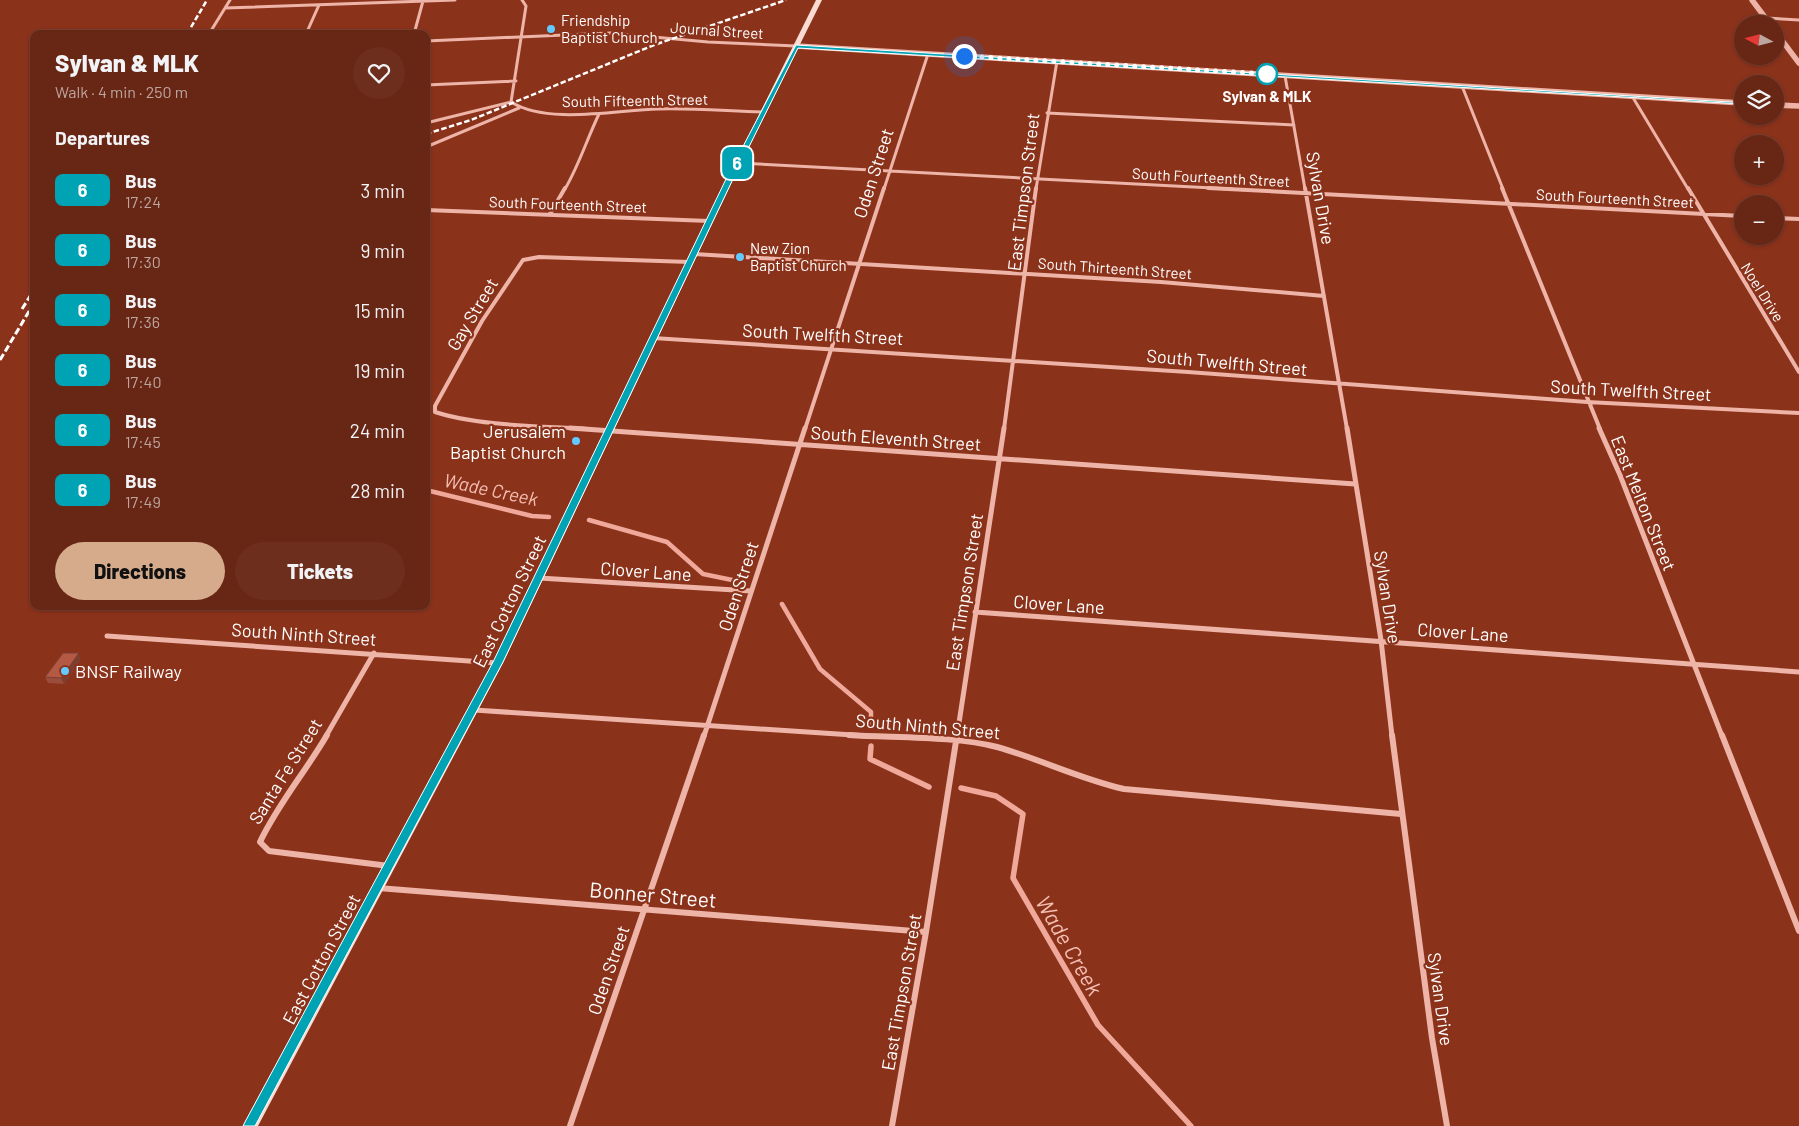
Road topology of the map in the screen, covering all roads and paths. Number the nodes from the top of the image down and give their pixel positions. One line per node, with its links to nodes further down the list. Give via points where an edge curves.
1 (230, 0): 8 (street)
2 (455, 0): 6 (street)
3 (522, 0): 15 (street, via 526,6)
4 (819, 0): 18 (main road, East Cotton Street)
5 (1752, 0): 9 (street)
6 (423, 1): 7 (street); 14 (street)
7 (318, 5): 8 (street); 13 (street)
8 (225, 8): 12 (street)
9 (1764, 15)
10 (1784, 19): 11 (street)
11 (1799, 20)
12 (211, 30)
13 (308, 30)
14 (415, 30)
15 (522, 36): 16 (street, Journal Street); 18 (street, Journal Street, via 616,33); 23 (street)
16 (430, 40)
17 (1784, 43): 21 (street)
18 (796, 46): 19 (street); 32 (main road, East Cotton Street)
19 (928, 54): 20 (street); 39 (street, Oden Street)
20 (1057, 61): 22 (street); 33 (street, East Timpson Street)
21 (1799, 64)
22 (1284, 76): 25 (street); 36 (street, Sylvan Drive)
23 (516, 80): 24 (street); 27 (street)
24 (430, 85)
25 (1462, 86): 26 (street); 42 (street, East Melton Street)
26 (1632, 96): 28 (street); 45 (street, Noel Drive)
27 (511, 102): 31 (street, South Fifteenth Street); 35 (street)
28 (1734, 102)
29 (1784, 105): 30 (street)
30 (1799, 106)
31 (519, 108): 34 (street, South Fifteenth Street); 37 (street)
32 (762, 112): 34 (street, South Fifteenth Street, via 657,109); 38 (main road, East Cotton Street)
33 (1047, 113): 36 (street); 40 (street, East Timpson Street)
34 (599, 114): 44 (street, via 576,170)
35 (430, 122)
36 (1294, 125): 41 (street, Sylvan Drive)
37 (430, 145)
38 (738, 163): 39 (street, South Fourteenth Street); 49 (main road, East Cotton Street)
39 (888, 172): 40 (street, South Fourteenth Street); 52 (street, Oden Street)
40 (1036, 179): 41 (street, South Fourteenth Street); 53 (street, East Timpson Street)
41 (1306, 194): 42 (street, South Fourteenth Street); 54 (street, Sylvan Drive)
42 (1510, 203): 45 (street, South Fourteenth Street); 60 (street, East Melton Street)
43 (430, 210): 44 (street, South Fourteenth Street)
44 (550, 214): 49 (street, South Fourteenth Street)
45 (1702, 214): 46 (street, South Fourteenth Street); 58 (street, Noel Drive)
46 (1734, 216)
47 (1784, 218): 48 (street)
48 (1799, 219)
49 (709, 221): 50 (main road, East Cotton Street)
50 (692, 258): 51 (street, South Thirteenth Street); 52 (street, South Thirteenth Street); 55 (main road, East Cotton Street)
51 (525, 259): 61 (street, Gay Street, via 482,321 435,406)
52 (857, 265): 53 (street, South Thirteenth Street); 56 (street, Oden Street)
53 (1026, 274): 54 (street, South Thirteenth Street); 57 (street, East Timpson Street)
54 (1324, 296): 59 (street, Sylvan Drive)
55 (653, 338): 56 (street, South Twelfth Street); 63 (main road, East Cotton Street)
56 (829, 348): 57 (street, South Twelfth Street); 64 (street, Oden Street)
57 (1014, 360): 59 (street, South Twelfth Street); 65 (street, East Timpson Street)
58 (1799, 372)
59 (1340, 385): 60 (street, South Twelfth Street); 66 (street, Sylvan Drive)
60 (1586, 402): 62 (street, South Twelfth Street); 74 (street, East Melton Street, via 1620,475)
61 (437, 413): 63 (street, South Eleventh Street, via 512,424)
62 (1799, 414)
63 (611, 430): 64 (street, South Eleventh Street); 67 (main road, East Cotton Street)
64 (798, 445): 65 (street, South Eleventh Street); 68 (street, Oden Street)
65 (1000, 459): 66 (street, South Eleventh Street); 69 (street, East Timpson Street)
66 (1355, 484): 71 (street, Sylvan Drive)
67 (539, 578): 68 (street, Clover Lane); 73 (main road, East Cotton Street)
68 (751, 591): 77 (street, Oden Street)
69 (974, 612): 71 (street, Clover Lane); 78 (street, East Timpson Street)
70 (107, 636): 72 (street, South Ninth Street)
71 (1381, 640): 74 (street, Clover Lane); 79 (street, Sylvan Drive)
72 (374, 653): 73 (street, South Ninth Street); 80 (street, Santa Fe Street, via 260,842 269,851)
73 (498, 662): 76 (main road, East Cotton Street)
74 (1694, 664): 75 (street, Clover Lane); 83 (street, East Melton Street)
75 (1799, 672)
76 (474, 710): 77 (street, South Ninth Street); 80 (main road, East Cotton Street)
77 (708, 724): 78 (street, South Ninth Street); 82 (street, Oden Street)
78 (954, 741): 79 (street, South Ninth Street, via 1005,748 1085,779 1124,789); 84 (street, East Timpson Street)
79 (1401, 814): 88 (street, Sylvan Drive)
80 (389, 866): 81 (main road, East Cotton Street)
81 (377, 888): 82 (street, Bonner Street); 85 (main road, East Cotton Street)
82 (643, 910): 84 (street, Bonner Street); 86 (street, Oden Street)
83 (1799, 931)
84 (926, 932): 87 (street, East Timpson Street)
85 (250, 1126)
86 (570, 1126)
87 (892, 1126)
88 (1447, 1126)

